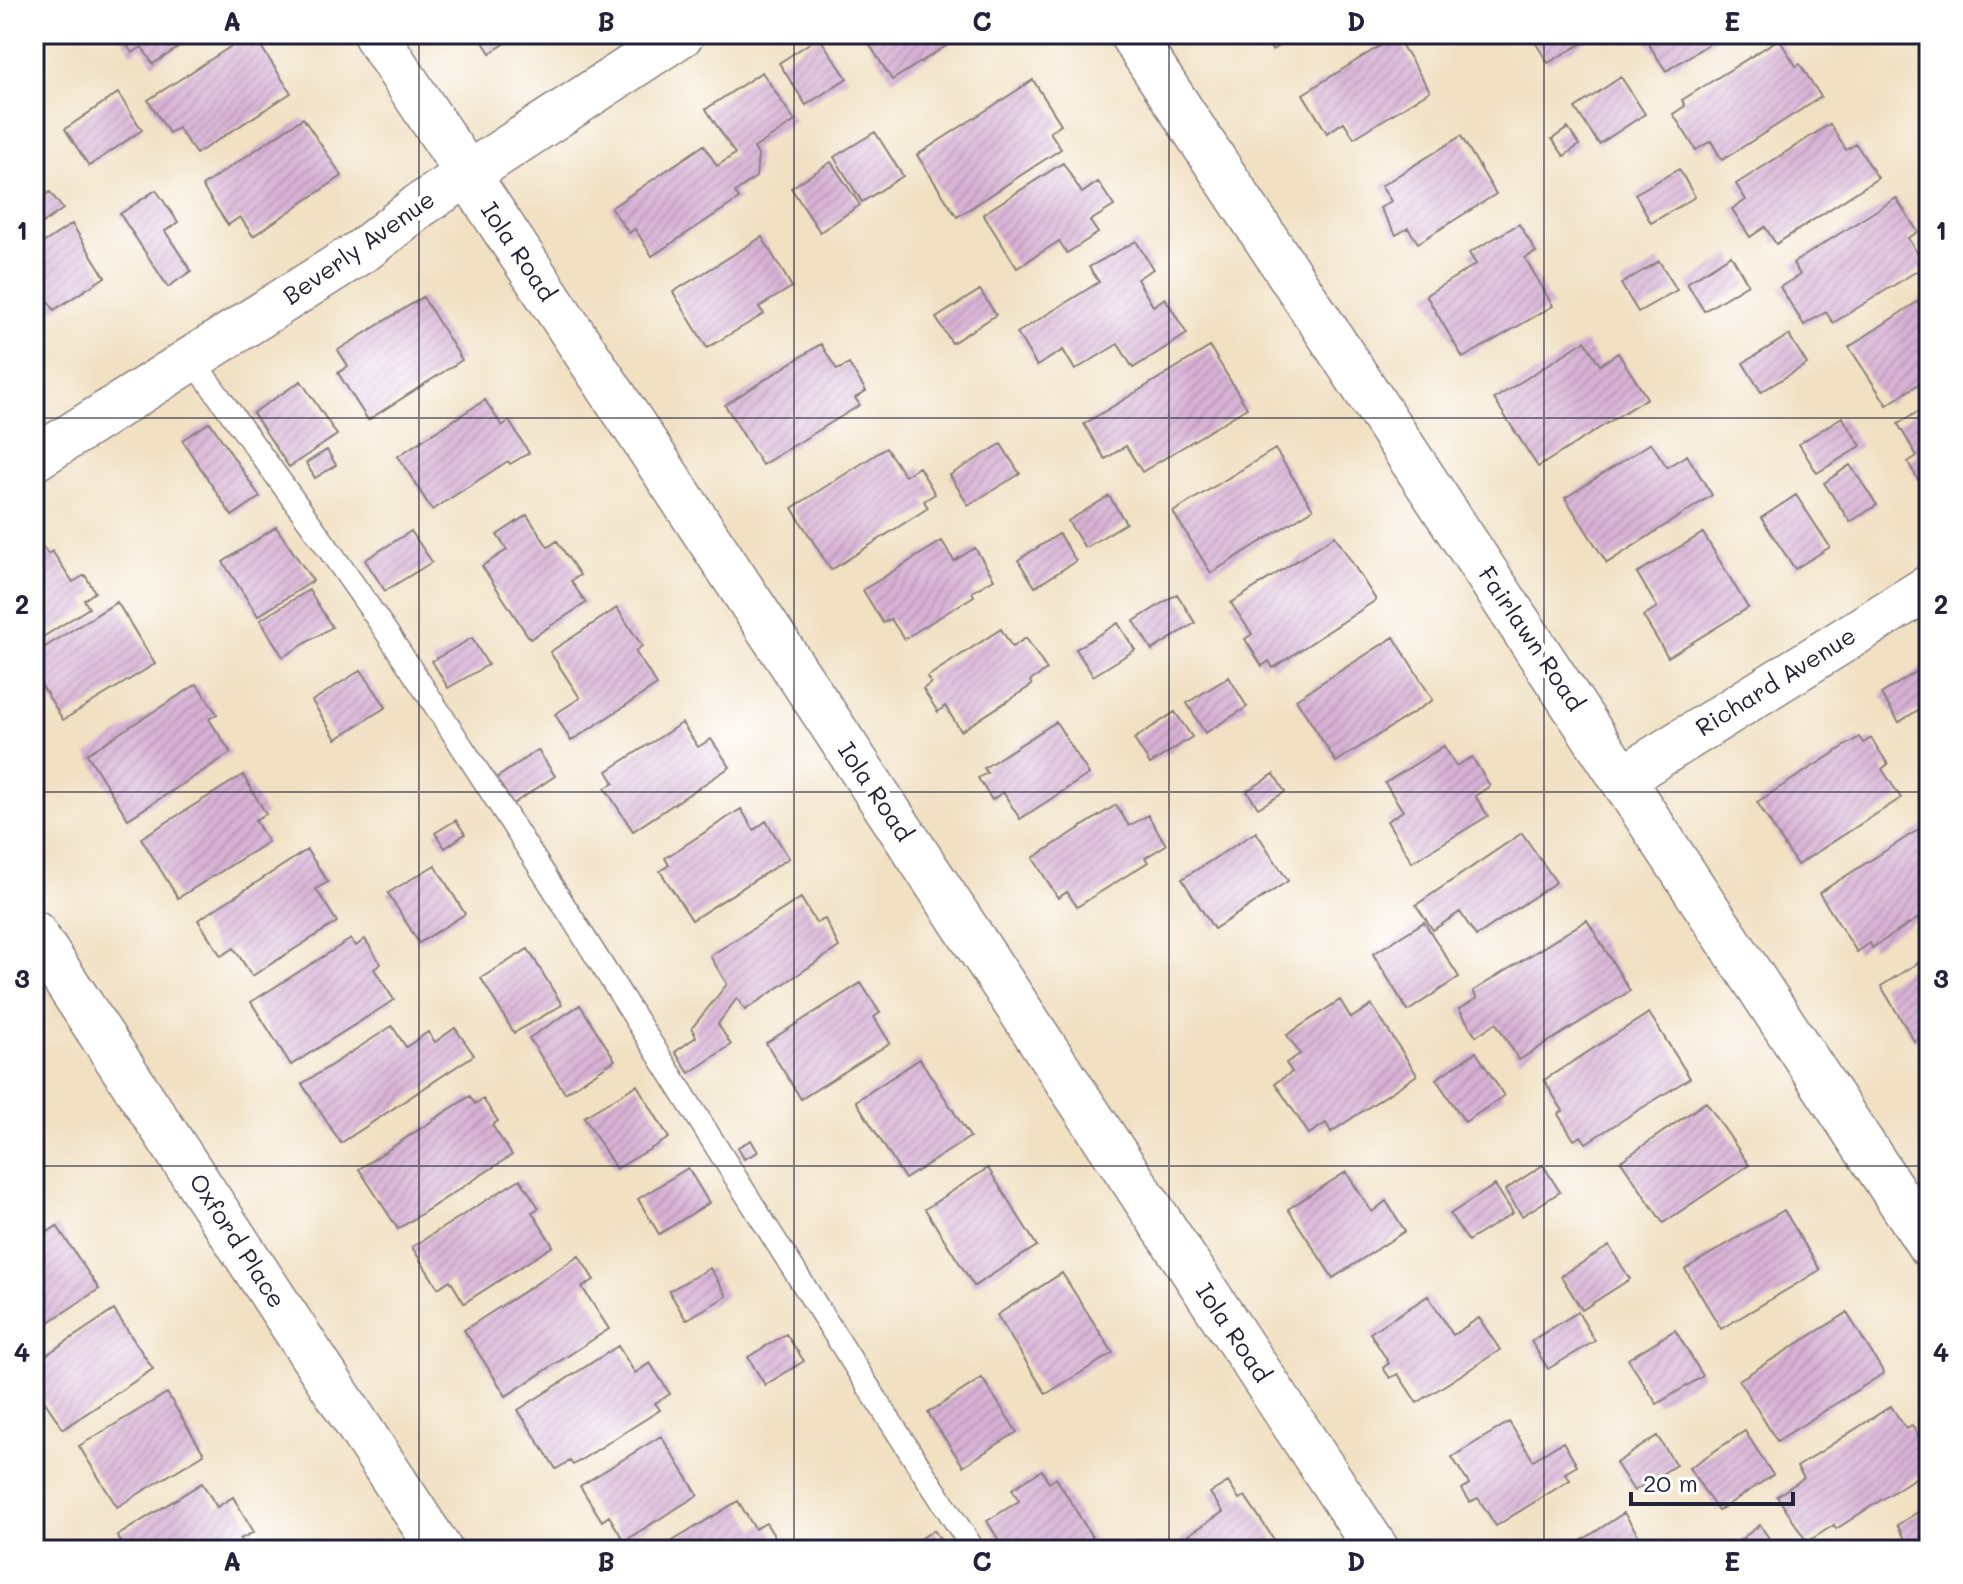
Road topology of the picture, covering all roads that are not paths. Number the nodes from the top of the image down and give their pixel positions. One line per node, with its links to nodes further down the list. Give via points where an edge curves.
1 (375, 34): 4 (street, Iola Road)
2 (682, 34): 4 (street, Beverly Avenue)
3 (1131, 34): 8 (street, Fairlawn Road)
4 (466, 174): 5 (street, Beverly Avenue, via 365,249); 13 (street, Iola Road)
5 (192, 359): 6 (street, Beverly Avenue); 12 (lane, via 385,631)
6 (34, 459)
7 (1929, 587): 8 (street, Richard Avenue)
8 (1623, 778): 10 (street, Fairlawn Road)
9 (34, 933): 11 (street, Oxford Place)
10 (1929, 1245)
11 (440, 1550)
12 (974, 1550)
13 (1377, 1550)

